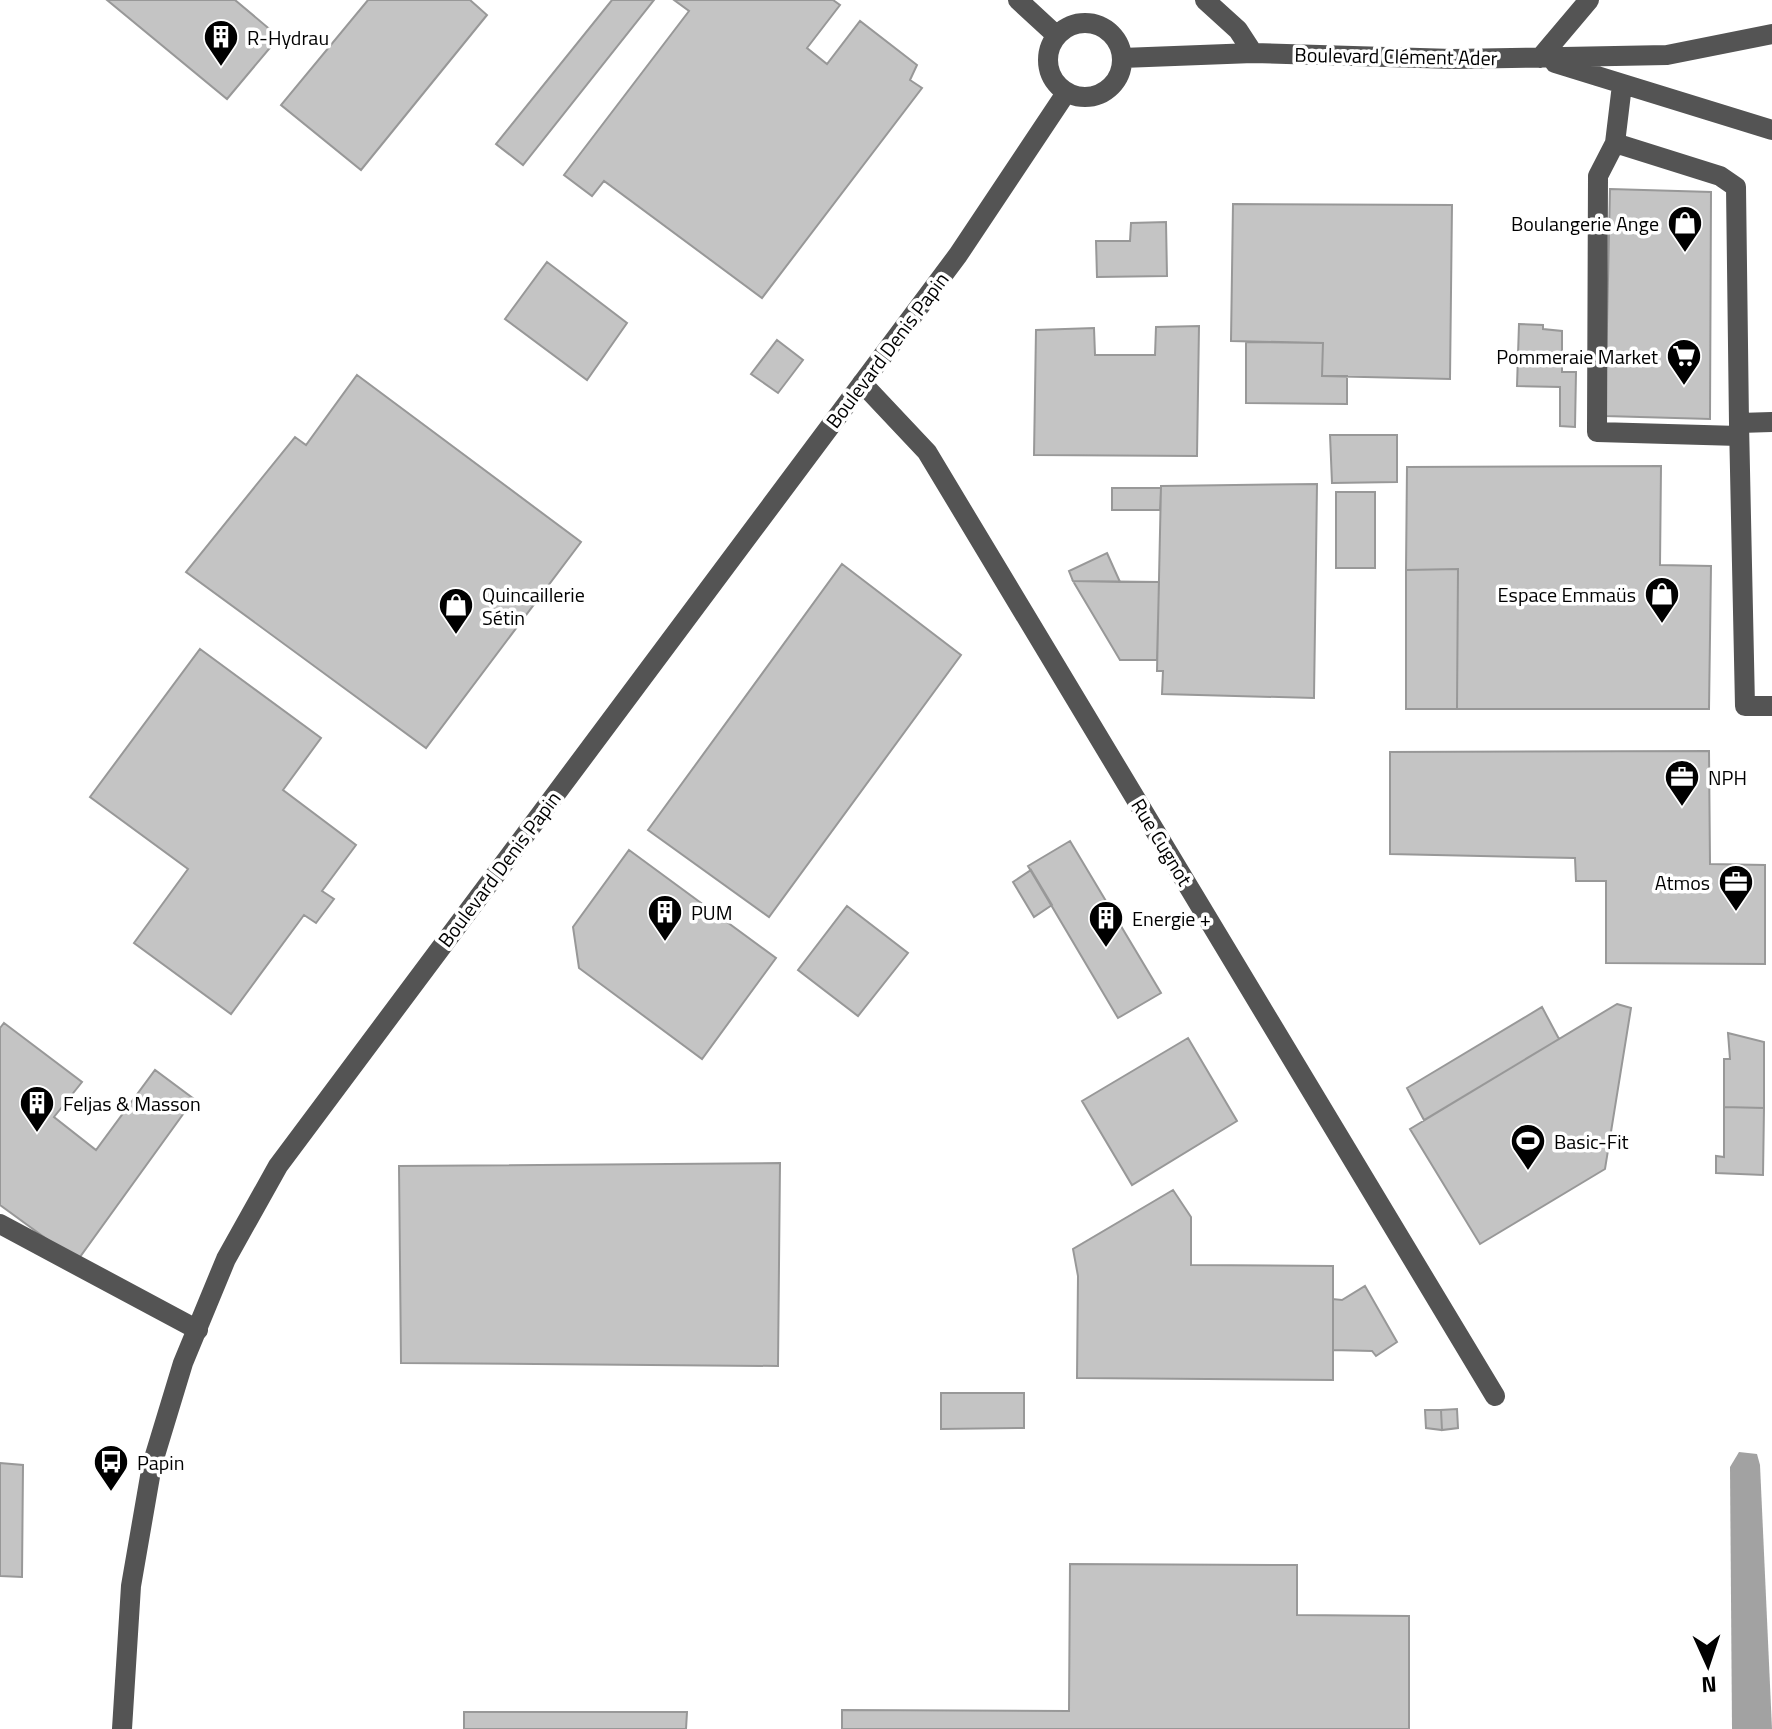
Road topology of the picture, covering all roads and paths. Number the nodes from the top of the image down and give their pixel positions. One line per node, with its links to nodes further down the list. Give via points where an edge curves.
1 (1018, 0): 5 (street)
2 (1205, 0): 6 (street, via 1238,30)
3 (1589, 0): 8 (street)
4 (1772, 34): 8 (street, Boulevard Clément Ader, via 1667,55)
5 (1056, 35): 7 (street, via 1066,27 1091,23 1113,35); 10 (street, via 1047,66)
6 (1253, 53): 7 (street, Boulevard Clément Ader); 8 (street, Boulevard Clément Ader)
7 (1122, 58): 10 (street, via 1109,89 1088,97)
8 (1540, 58): 9 (street, Boulevard Clément Ader)
9 (1622, 85): 11 (street, Boulevard Clément Ader); 12 (street)
10 (1066, 93): 13 (street, Boulevard Denis Papin, via 958,255)
11 (1772, 130)
12 (1615, 143): 15 (street, via 1720,176 1736,187); 15 (street, via 1598,176 1597,432)
13 (862, 383): 18 (street, Boulevard Denis Papin, via 278,1166 226,1259); 19 (street, Rue Cugnot, via 927,452)
14 (1772, 422): 15 (street)
15 (1739, 429): 16 (street, via 1745,706)
16 (1772, 706)
17 (0, 1224): 18 (street)
18 (198, 1330): 20 (street, Boulevard Denis Papin, via 152,1465 131,1586)
19 (1495, 1396)
20 (122, 1729)

